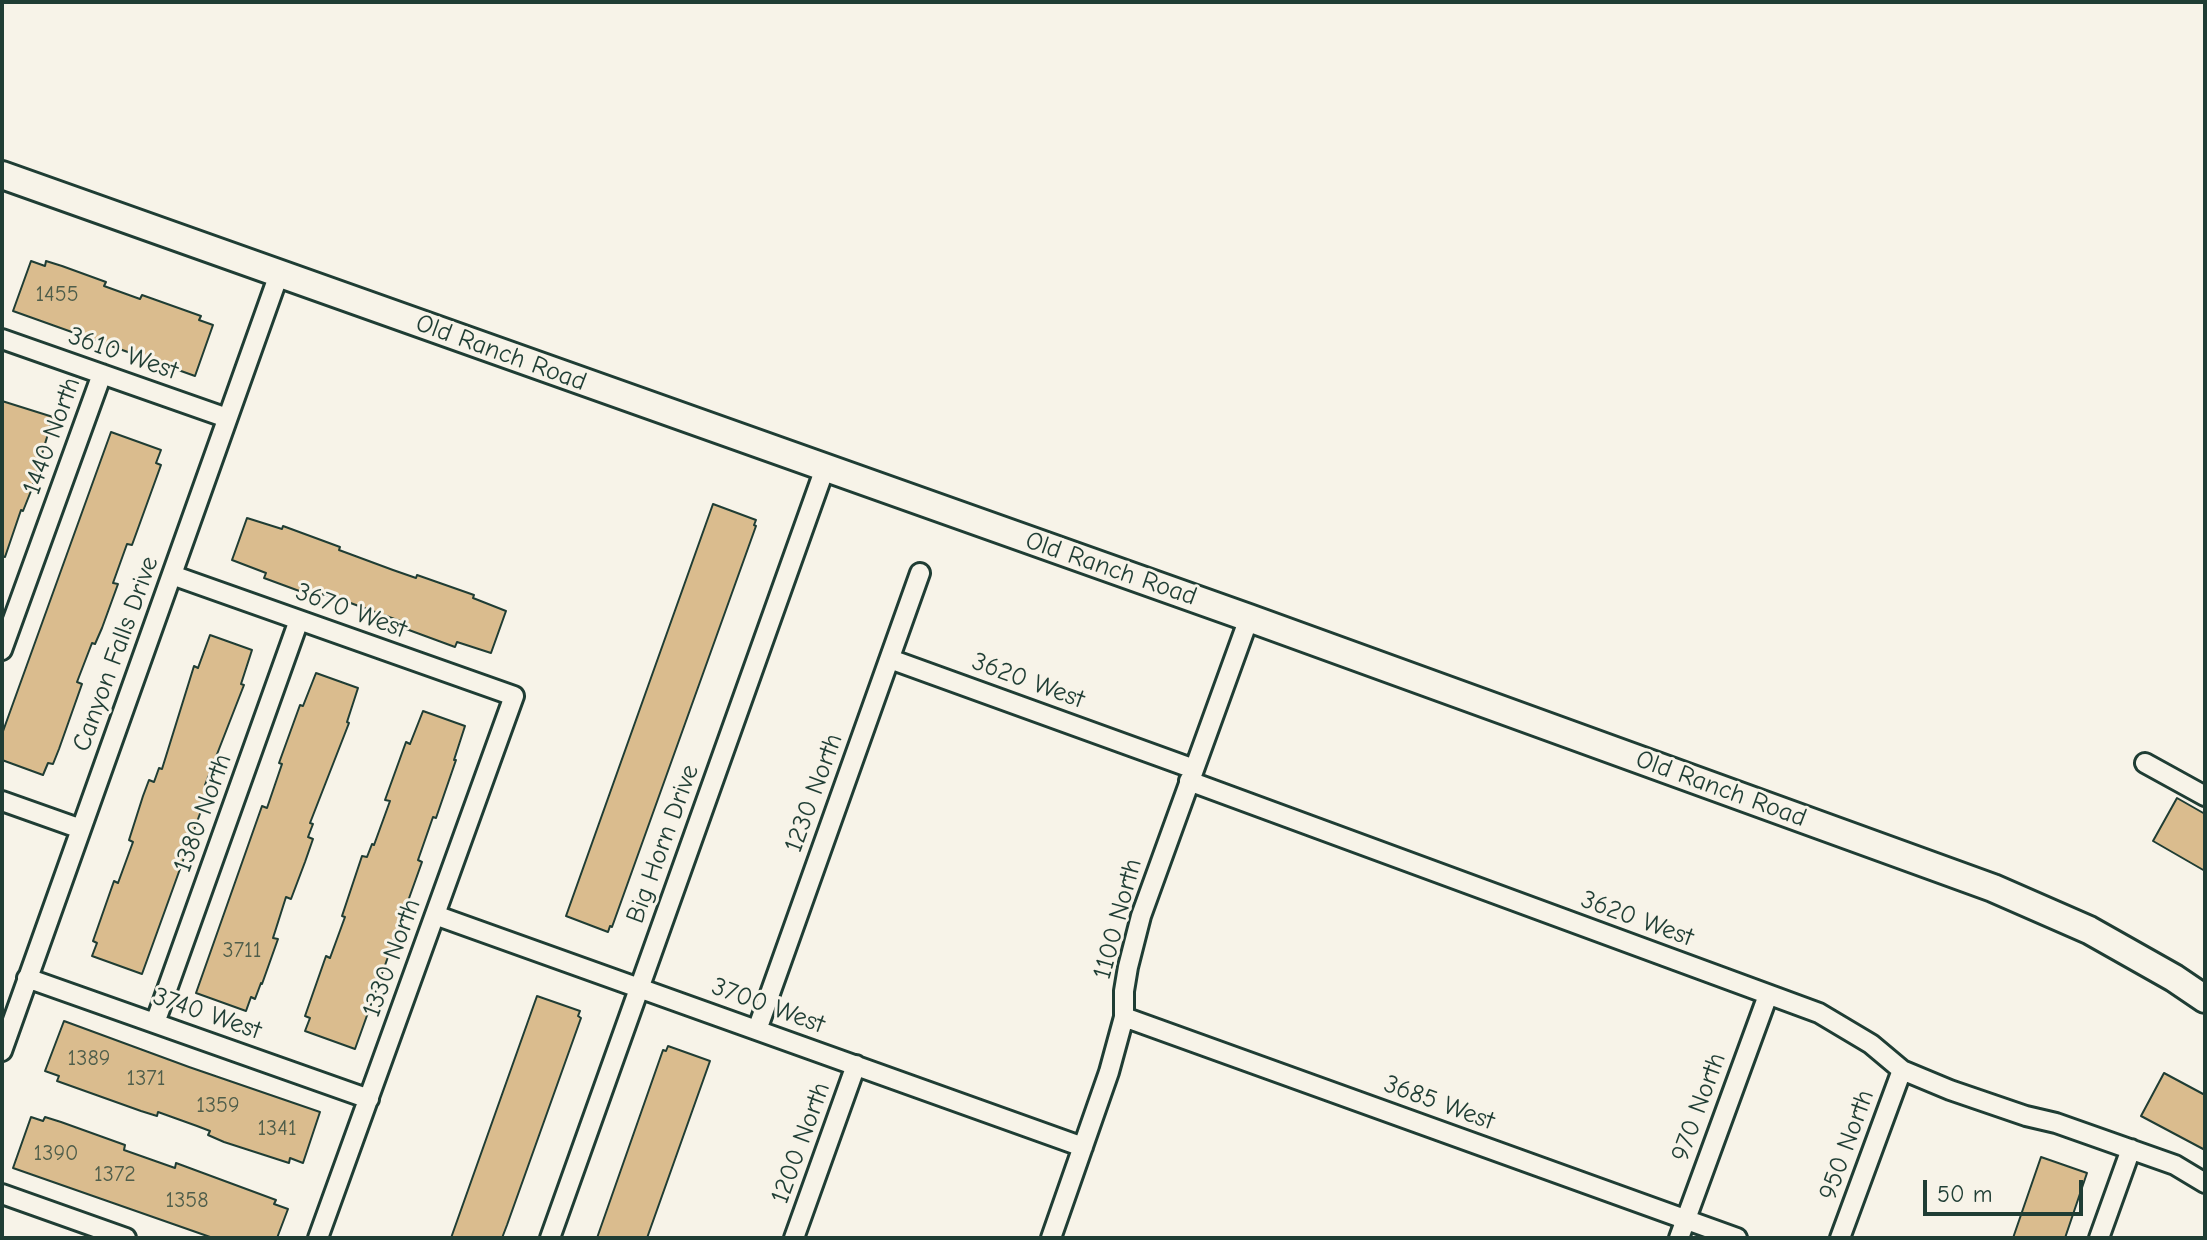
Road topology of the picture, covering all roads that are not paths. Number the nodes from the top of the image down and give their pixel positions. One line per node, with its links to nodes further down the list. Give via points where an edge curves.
1 (2, 175): 2 (street, Old Ranch Road)
2 (279, 274): 5 (street, Canyon Falls Drive); 6 (street, Old Ranch Road)
3 (2, 339): 4 (street, 3610 West)
4 (102, 374): 5 (street, 3610 West); 11 (street, 1440 North)
5 (227, 418): 8 (street, Canyon Falls Drive)
6 (825, 468): 9 (street, Old Ranch Road); 21 (street, Big Horn Drive)
7 (920, 573): 12 (street, 1230 North)
8 (172, 575): 10 (street, 3670 West); 18 (street, Canyon Falls Drive)
9 (1249, 618): 15 (street, 1100 North); 23 (street, Old Ranch Road, via 1993,888 2089,930)
10 (299, 620): 13 (street, 3670 West); 25 (street, 1380 North)
11 (2, 650)
12 (890, 659): 15 (street, 3620 West); 26 (street, 1230 North)
13 (514, 696): 19 (street, 1330 North)
14 (2145, 763): 16 (street)
15 (1192, 775): 22 (street, 3620 West); 24 (street, 1100 North, via 1133,944)
16 (2205, 796)
17 (2, 801): 18 (street)
18 (81, 829): 20 (street, Canyon Falls Drive)
19 (435, 915): 21 (street, 3700 West); 30 (street, 1330 North)
20 (27, 978): 25 (street, 3740 West); 27 (street, Canyon Falls Drive)
21 (640, 988): 26 (street, 3700 West); 38 (street, Big Horn Drive)
22 (1768, 995): 29 (street, 3620 West, via 1819,1013); 35 (street, 970 North)
23 (2205, 999)
24 (1124, 1017): 31 (street, 1100 North); 35 (street, 3685 West)
25 (155, 1023): 30 (street, 3740 West)
26 (757, 1030): 28 (street, 3700 West)
27 (2, 1051)
28 (856, 1065): 31 (street, 3700 West); 39 (street, 1200 North)
29 (1902, 1070): 32 (street, 3620 West); 43 (street, 950 North)
30 (369, 1099): 37 (street, 1330 North)
31 (1083, 1147): 40 (street, 1100 North)
32 (2131, 1149): 33 (street, 3620 West); 44 (street)
33 (2205, 1183)
34 (2, 1194): 36 (street)
35 (1686, 1218): 41 (street, 970 North); 42 (street, 3685 West)
36 (126, 1238)
37 (318, 1238)
38 (550, 1238)
39 (794, 1238)
40 (1051, 1238)
41 (1679, 1238)
42 (1737, 1238)
43 (1840, 1238)
44 (2099, 1238)

